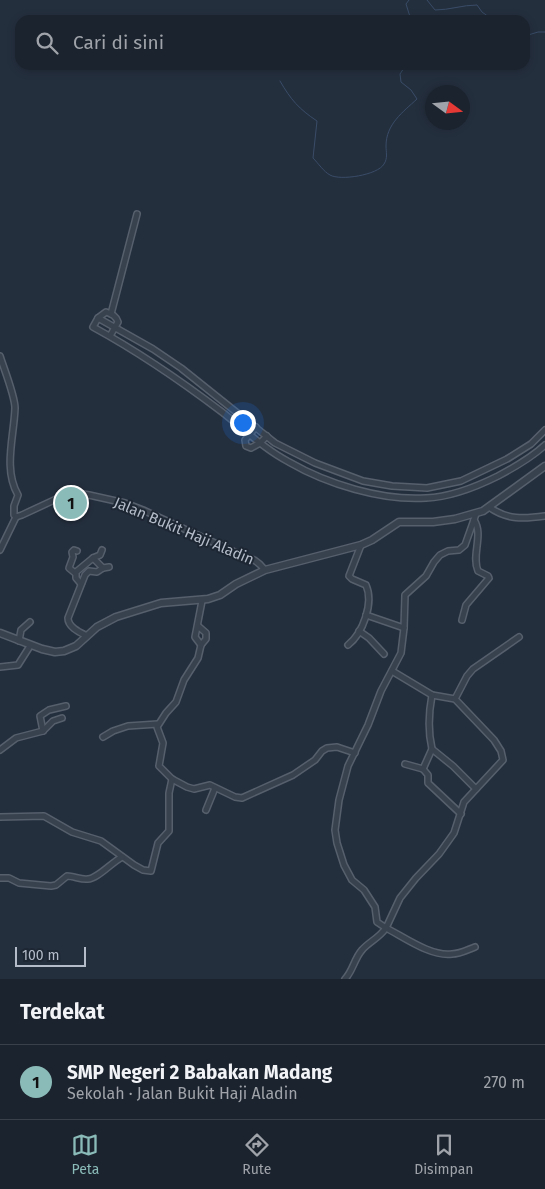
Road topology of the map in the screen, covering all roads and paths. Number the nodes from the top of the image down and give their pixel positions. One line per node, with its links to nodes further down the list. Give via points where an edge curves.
1 (137, 214): 2 (street)
2 (112, 314): 3 (street, via 106,312); 4 (street, via 117,318)
3 (98, 318): 4 (street); 5 (street, via 93,327)
4 (116, 328): 5 (street); 7 (street, via 181,368)
5 (110, 336): 9 (street, via 148,358)
6 (0, 356): 16 (street, via 15,406 11,483 18,495 13,513)
7 (256, 427): 9 (street); 10 (street)
8 (545, 430): 10 (street, via 507,460 461,481 427,488 363,481 315,463)
9 (250, 434): 11 (street); 11 (street, via 246,446 251,448)
10 (267, 436): 11 (street)
11 (260, 443): 12 (street, via 290,463 346,486 391,497 427,498 463,491 488,481)
12 (545, 445)
13 (544, 469): 14 (street)
14 (489, 507): 15 (street, via 510,518); 17 (street)
15 (545, 516)
16 (16, 517): 19 (street, Jalan Bukit Haji Aladin); 23 (street, Jalan Bukit Haji Aladin, via 67,494 110,499 143,510 254,559)
17 (474, 517): 18 (street, via 399,522); 28 (street, via 478,535 477,568 489,578 466,605); 31 (street, via 465,545 440,555 426,576 405,595)
18 (361, 545): 23 (street); 27 (street, via 349,576 364,584 368,591)
19 (0, 550)
20 (102, 550): 22 (street)
21 (77, 551): 24 (street, via 73,551 69,568)
22 (93, 558): 24 (street); 25 (street, via 106,567 86,573)
23 (265, 570): 26 (street, via 220,595)
24 (75, 573): 25 (street)
25 (81, 584): 34 (street, via 67,620)
26 (202, 601): 30 (street); 34 (street, via 160,603 132,611 107,621)
27 (366, 615): 31 (street); 32 (street)
28 (462, 620)
29 (30, 622): 36 (street, via 21,630)
30 (198, 626): 37 (street, via 195,639); 37 (street, via 206,636)
31 (404, 628): 42 (street, via 401,652)
32 (358, 631): 38 (street); 40 (street)
33 (0, 633): 36 (street)
34 (87, 636): 39 (street, via 64,651)
35 (519, 637): 44 (street, via 473,669)
36 (19, 641): 39 (street)
37 (201, 645): 47 (street, via 176,702)
38 (348, 645)
39 (30, 646): 41 (street, via 18,665)
40 (384, 654)
41 (0, 667)
42 (392, 671): 43 (street); 52 (street)
43 (432, 695): 44 (street); 50 (street)
44 (455, 699): 57 (street, via 501,751 503,760)
45 (66, 706): 48 (street, via 40,716)
46 (62, 718): 48 (street, via 53,721)
47 (158, 724): 49 (street, via 128,726); 55 (street, via 163,743 159,766)
48 (43, 731): 51 (street, via 16,738)
49 (103, 737)
50 (432, 749): 54 (street); 57 (street)
51 (0, 750)
52 (355, 754): 56 (street, via 337,747 327,748 293,775 242,798); 63 (street, via 346,772 339,800 337,843 350,876 368,895 375,907 377,922)
53 (404, 764): 54 (street)
54 (423, 770): 59 (street, via 428,775 428,783)
55 (172, 779): 56 (street, via 194,789 210,785); 61 (street, via 169,830 158,843 151,871 143,870)
56 (215, 788): 58 (street)
57 (476, 789): 59 (street, via 464,802)
58 (206, 810)
59 (461, 814): 63 (street, via 449,842 400,898)
60 (0, 817): 61 (street, via 44,816 72,832 101,841)
61 (122, 857): 62 (street, via 90,880 67,876 51,886)
62 (0, 878)
63 (386, 928): 64 (street, via 438,954 453,954); 65 (street, via 360,952)
64 (475, 947)
65 (345, 979)

